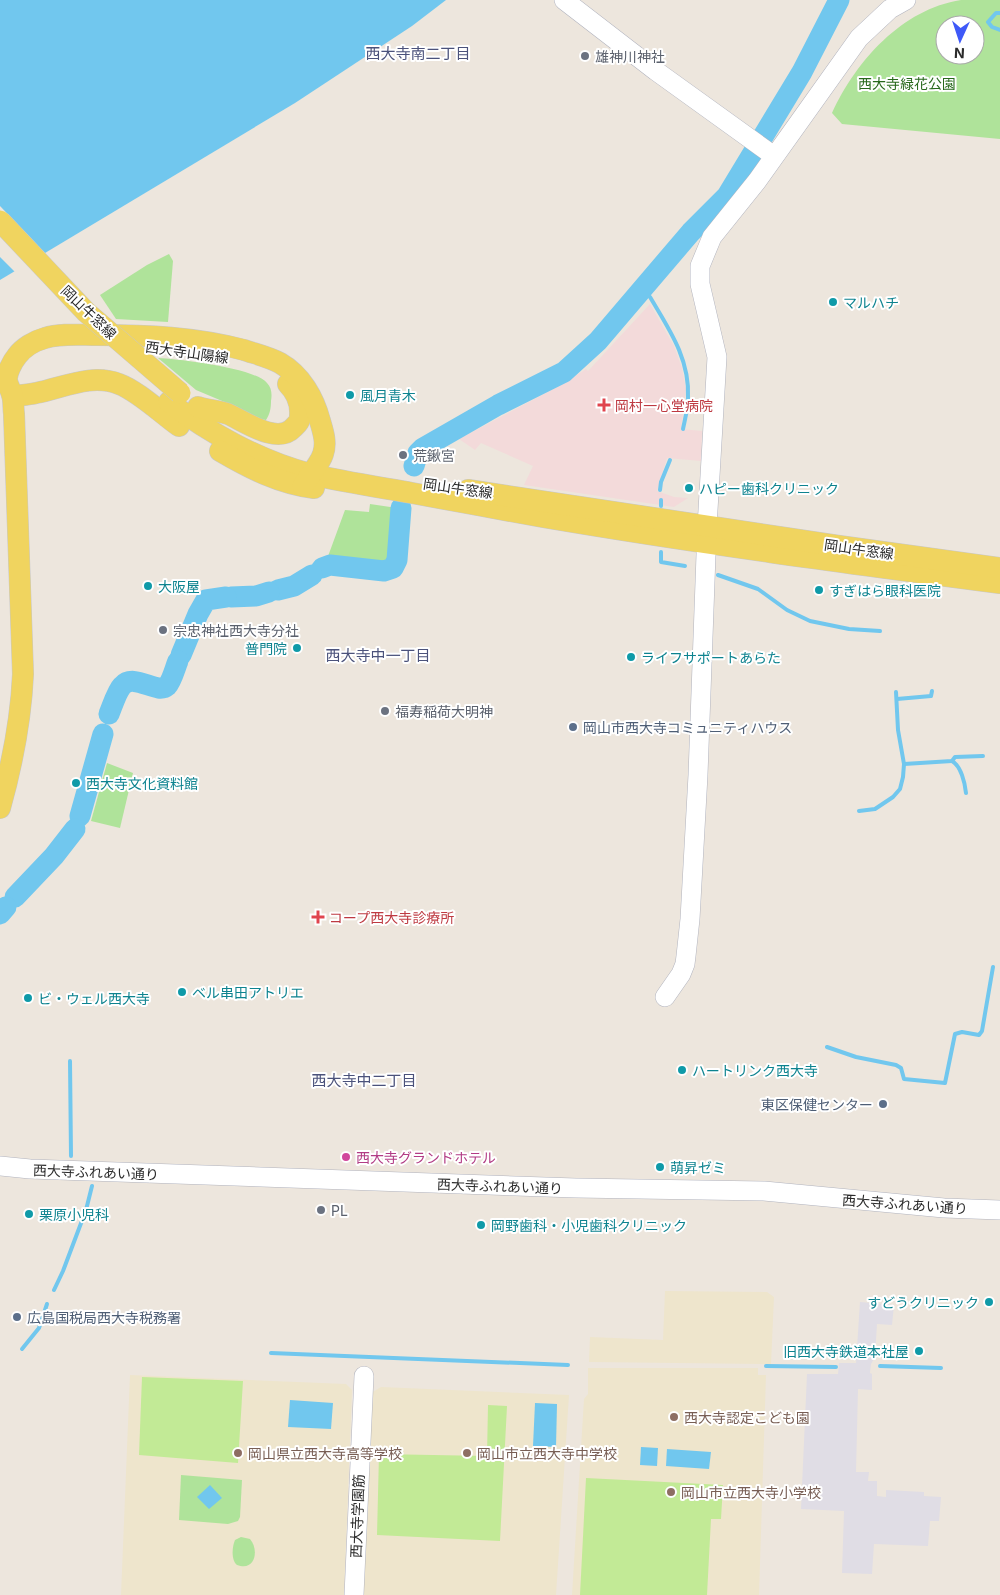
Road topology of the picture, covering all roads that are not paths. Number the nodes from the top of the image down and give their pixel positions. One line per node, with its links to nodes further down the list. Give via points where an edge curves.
1 (564, 0): 3 (street)
2 (893, 3): 3 (street, via 859,38)
3 (770, 153): 10 (street, via 757,181 712,237 700,266 700,284 717,357)
4 (0, 221): 7 (main road, 岡山牛窓線, bridge, via 86,312)
5 (0, 241): 7 (main road, 岡山牛窓線, via 74,318)
6 (6, 396): 8 (main road, 西大寺山陽線, via 31,360 44,352 63,347 128,344 200,351 256,364 279,376 294,390 301,407 300,421 290,432 278,434 260,431 227,414); 9 (main road, via 37,393 76,382 104,380 132,390 190,434 251,468 284,481); 9 (main road, 西大寺山陽線, via 10,368 17,356 26,347 45,338 136,334 219,343 281,364 303,384 317,409 324,441 323,454); 13 (main road, 西大寺山陽線, via 22,674 17,729)
7 (174, 397): 8 (main road, 岡山牛窓線); 9 (main road, 岡山牛窓線, via 190,418 223,438)
8 (198, 407): 9 (main road, 岡山牛窓線, via 246,436 285,452)
9 (310, 474): 10 (main road, 岡山牛窓線, via 370,475); 10 (main road, 岡山牛窓線, via 348,491)
10 (707, 535): 11 (main road, 岡山牛窓線); 12 (main road, 岡山牛窓線); 14 (street, via 690,919 685,964)
11 (1000, 568)
12 (1000, 583)
13 (0, 808)
14 (665, 997)
15 (0, 1166): 16 (street, 西大寺ふれあい通り, via 276,1179 764,1191 890,1204)
16 (1000, 1210)
17 (364, 1376): 18 (street, 西大寺学園筋)
18 (354, 1595)

